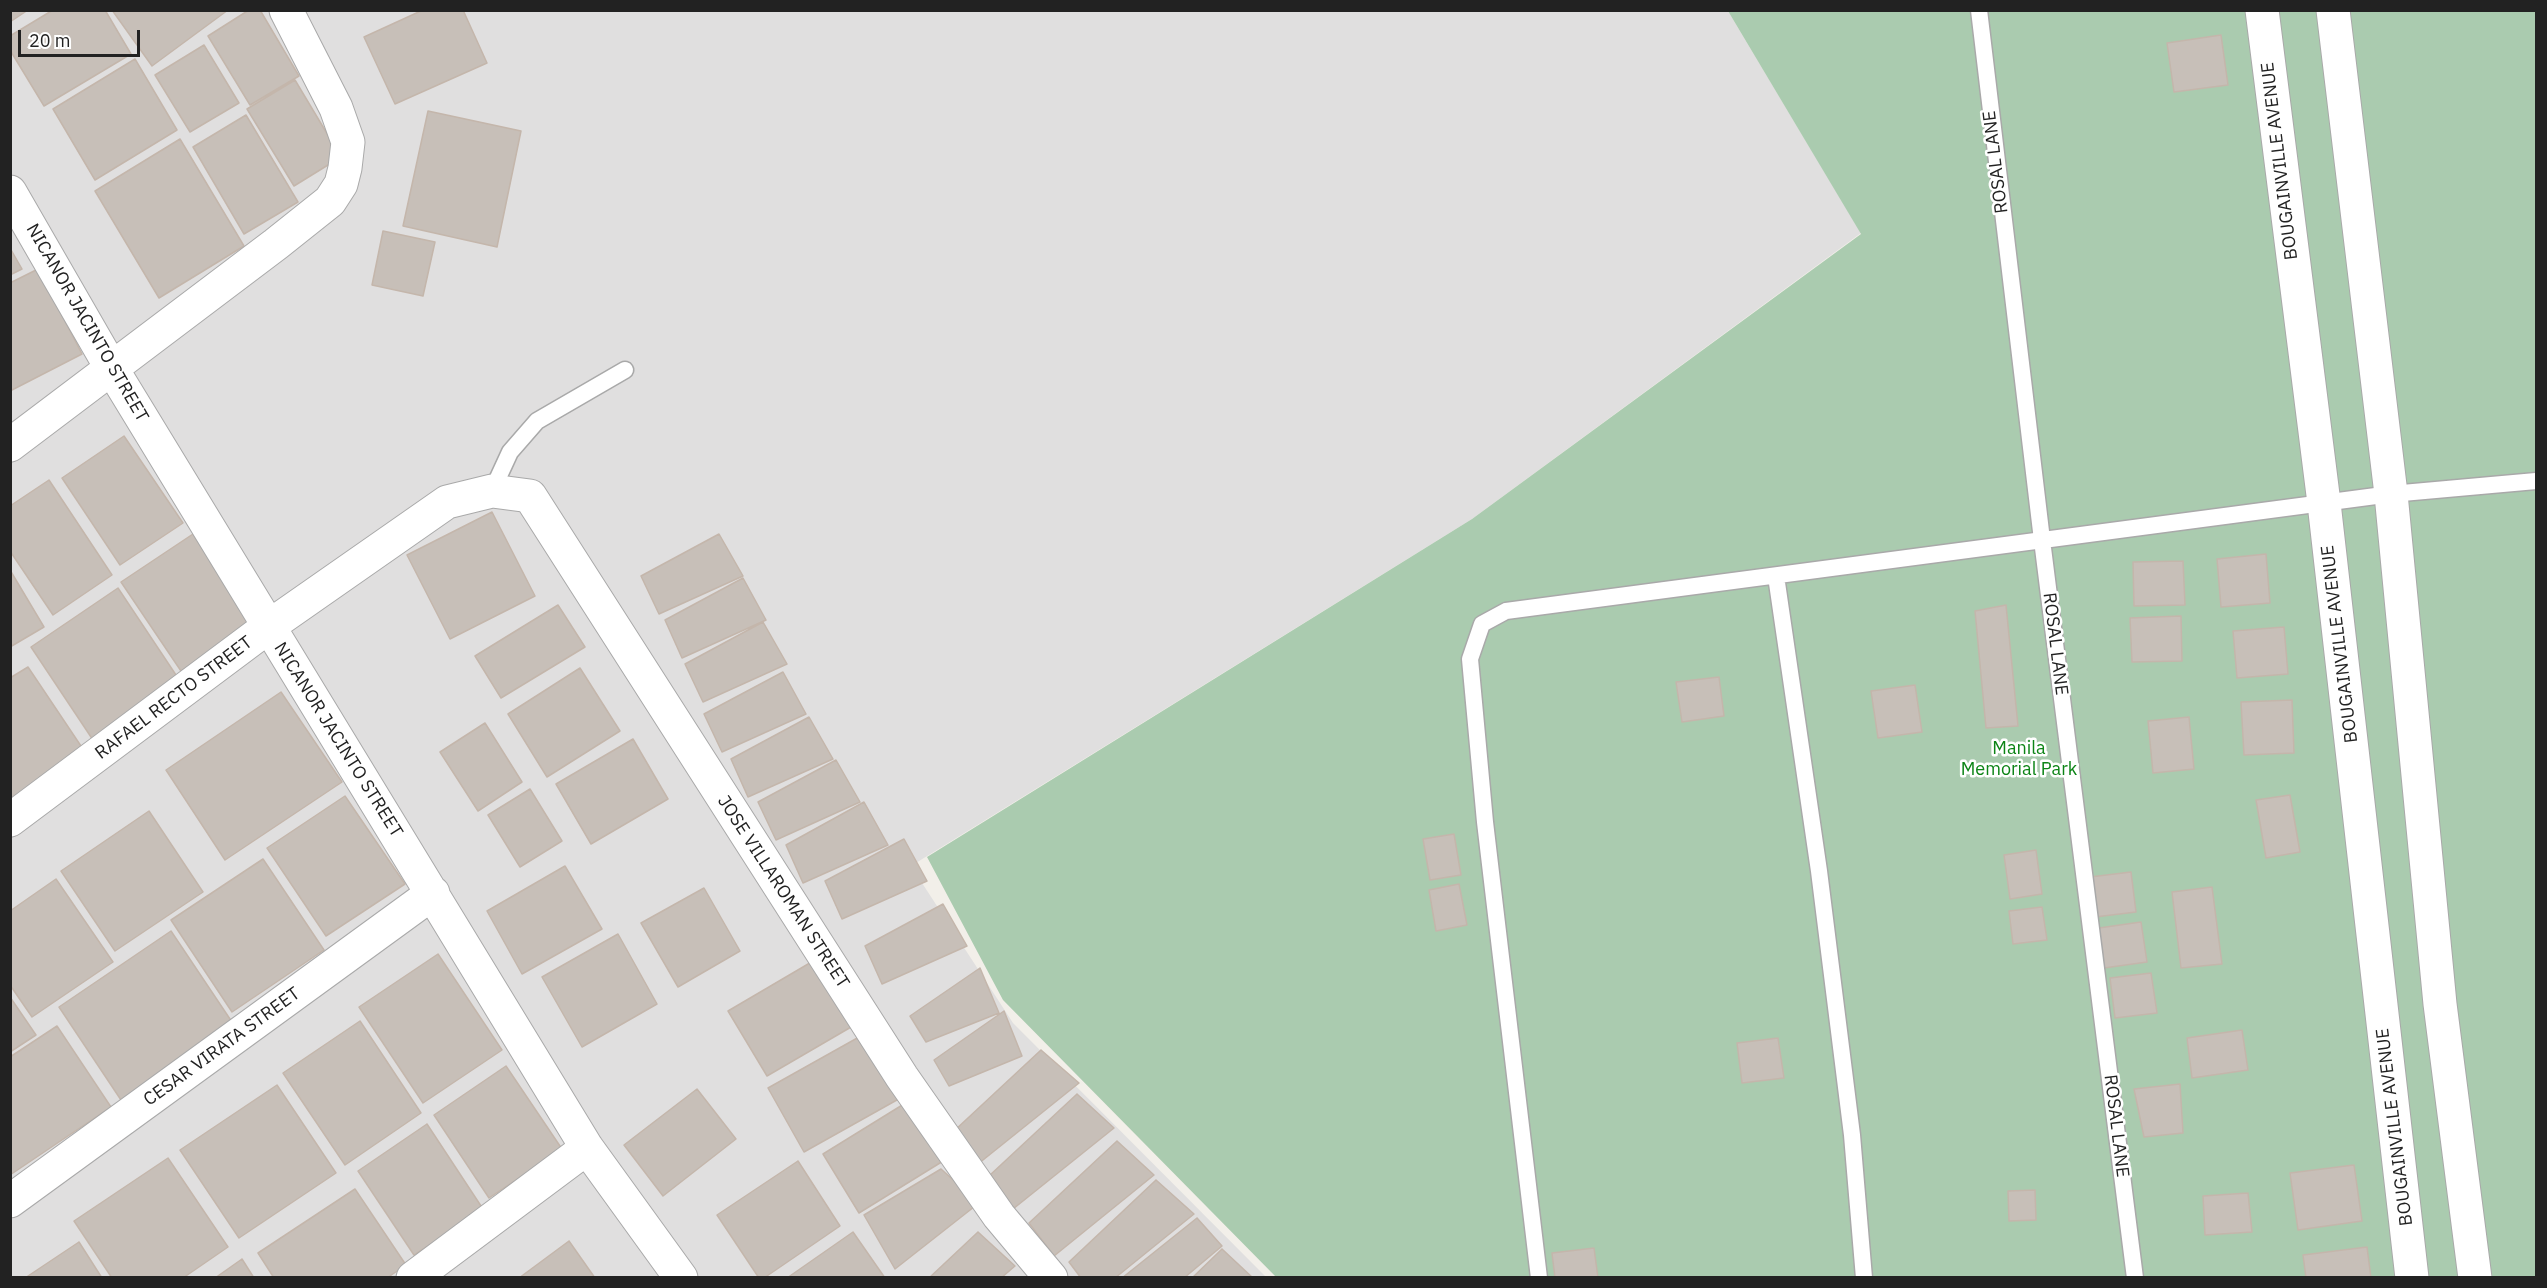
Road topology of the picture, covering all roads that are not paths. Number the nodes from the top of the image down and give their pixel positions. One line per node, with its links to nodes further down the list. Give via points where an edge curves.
1 (286, 10): 6 (street, via 336,108 348,142 341,184 330,201)
2 (1979, 10): 14 (lane, ROSAL LANE)
3 (2262, 10): 13 (street, BOUGAINVILLE AVENUE)
4 (2333, 10): 11 (street)
5 (10, 192): 6 (street, NICANOR JACINTO STREET)
6 (112, 369): 8 (street); 16 (street, NICANOR JACINTO STREET)
7 (625, 370): 10 (lane, via 537,422 510,452)
8 (10, 445)
9 (2536, 481): 11 (lane)
10 (492, 491): 12 (street, RAFAEL RECTO STREET); 16 (street, RAFAEL RECTO STREET, via 447,502)
11 (2391, 494): 13 (lane); 28 (street, via 2440,1004)
12 (530, 496): 23 (street, JOSE VILLAROMAN STREET, via 902,1077 999,1216)
13 (2324, 503): 14 (lane); 27 (street, BOUGAINVILLE AVENUE)
14 (2042, 540): 15 (lane); 26 (lane, ROSAL LANE)
15 (1776, 576): 24 (lane, via 1506,611 1482,624 1470,659 1485,822); 25 (lane, via 1828,941 1852,1135)
16 (268, 627): 17 (street, RAFAEL RECTO STREET); 18 (street, NICANOR JACINTO STREET)
17 (10, 820)
18 (433, 893): 19 (street, NICANOR JACINTO STREET); 20 (street, CESAR VIRATA STREET)
19 (587, 1148): 21 (street); 22 (street, NICANOR JACINTO STREET)
20 (10, 1200)
21 (413, 1278)
22 (681, 1278)
23 (1051, 1278)
24 (1539, 1278)
25 (1864, 1278)
26 (2135, 1278)
27 (2412, 1278)
28 (2475, 1278)

